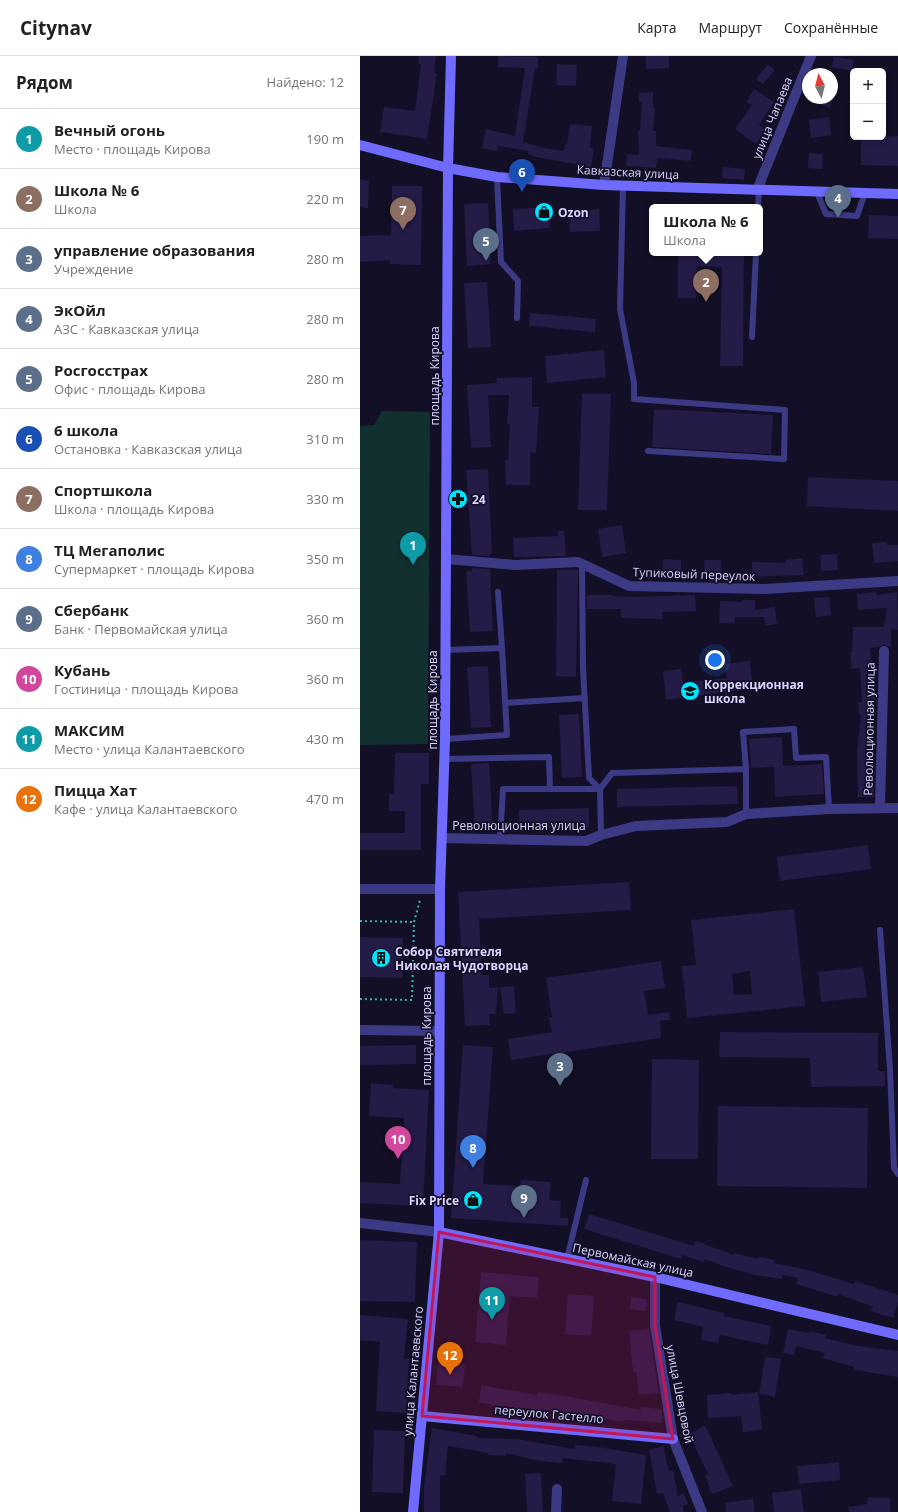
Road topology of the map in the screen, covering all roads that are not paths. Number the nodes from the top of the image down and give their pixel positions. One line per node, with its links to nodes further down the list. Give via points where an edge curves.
1 (451, 56): 5 (main road, площадь Кирова)
2 (623, 56): 7 (street)
3 (811, 56): 9 (street, улица Чапаева)
4 (360, 145): 5 (main road, Кавказская улица)
5 (448, 168): 6 (main road, Кавказская улица); 18 (main road, площадь Кирова)
6 (497, 177): 7 (main road, Кавказская улица); 15 (lane, via 502,262 518,281)
7 (604, 185): 8 (main road, Кавказская улица)
8 (623, 186): 9 (main road, Кавказская улица); 17 (lane, via 620,309 634,383 634,399 785,410 784,459)
9 (758, 190): 10 (main road, Кавказская улица); 13 (lane)
10 (817, 192): 11 (main road, Кавказская улица); 11 (lane, via 826,214 857,216)
11 (865, 193): 12 (main road, Кавказская улица)
12 (898, 194)
13 (758, 204)
14 (756, 256): 16 (lane)
15 (517, 318)
16 (752, 337)
17 (648, 451)
18 (446, 559): 19 (street, Тупиковый переулок, via 516,565 578,562); 23 (main road, площадь Кирова)
19 (582, 564): 20 (street, Тупиковый переулок, via 628,586 764,589); 25 (lane)
20 (898, 581)
21 (498, 592): 22 (lane)
22 (502, 648): 23 (lane); 26 (lane)
23 (446, 650): 27 (main road, площадь Кирова)
24 (884, 651): 32 (street, Революционная улица)
25 (585, 698): 26 (lane); 31 (lane, via 589,778)
26 (505, 703): 27 (lane, via 507,735)
27 (445, 739): 28 (main road, площадь Кирова)
28 (445, 759): 30 (lane, via 549,756); 37 (main road, площадь Кирова)
29 (746, 769): 31 (lane, via 612,773); 33 (lane, via 743,732 794,729 796,758 826,757); 35 (lane)
30 (550, 789): 31 (lane); 38 (lane, via 503,789)
31 (600, 789): 36 (lane)
32 (880, 807): 33 (street, Революционная улица); 34 (street, Революционная улица)
33 (829, 808): 35 (street, Революционная улица)
34 (898, 808)
35 (746, 814): 36 (street, Революционная улица, via 727,822 636,826)
36 (601, 835): 38 (street, Революционная улица, via 586,841)
37 (442, 838): 38 (street, Революционная улица); 40 (main road, площадь Кирова)
38 (500, 840)
39 (360, 889): 40 (street)
40 (440, 889): 43 (main road, площадь Кирова)
41 (880, 930): 44 (lane, via 894,1168)
42 (360, 1030): 43 (street)
43 (438, 1031): 47 (main road, площадь Кирова)
44 (898, 1174)
45 (586, 1180): 48 (lane)
46 (360, 1223): 47 (street, Первомайская улица)
47 (439, 1232): 48 (main road, Первомайская улица); 51 (main road, улица Калантаевского)
48 (567, 1259): 49 (main road, Первомайская улица)
49 (655, 1277): 50 (main road, Первомайская улица); 52 (street, улица Шевцовой, via 655,1325)
50 (898, 1335)
51 (422, 1416): 52 (main road, переулок Гастелло); 54 (main road, улица Калантаевского)
52 (673, 1439): 56 (street, улица Шевцовой)
53 (557, 1488): 55 (street)
54 (413, 1512)
55 (556, 1512)
56 (702, 1512)

